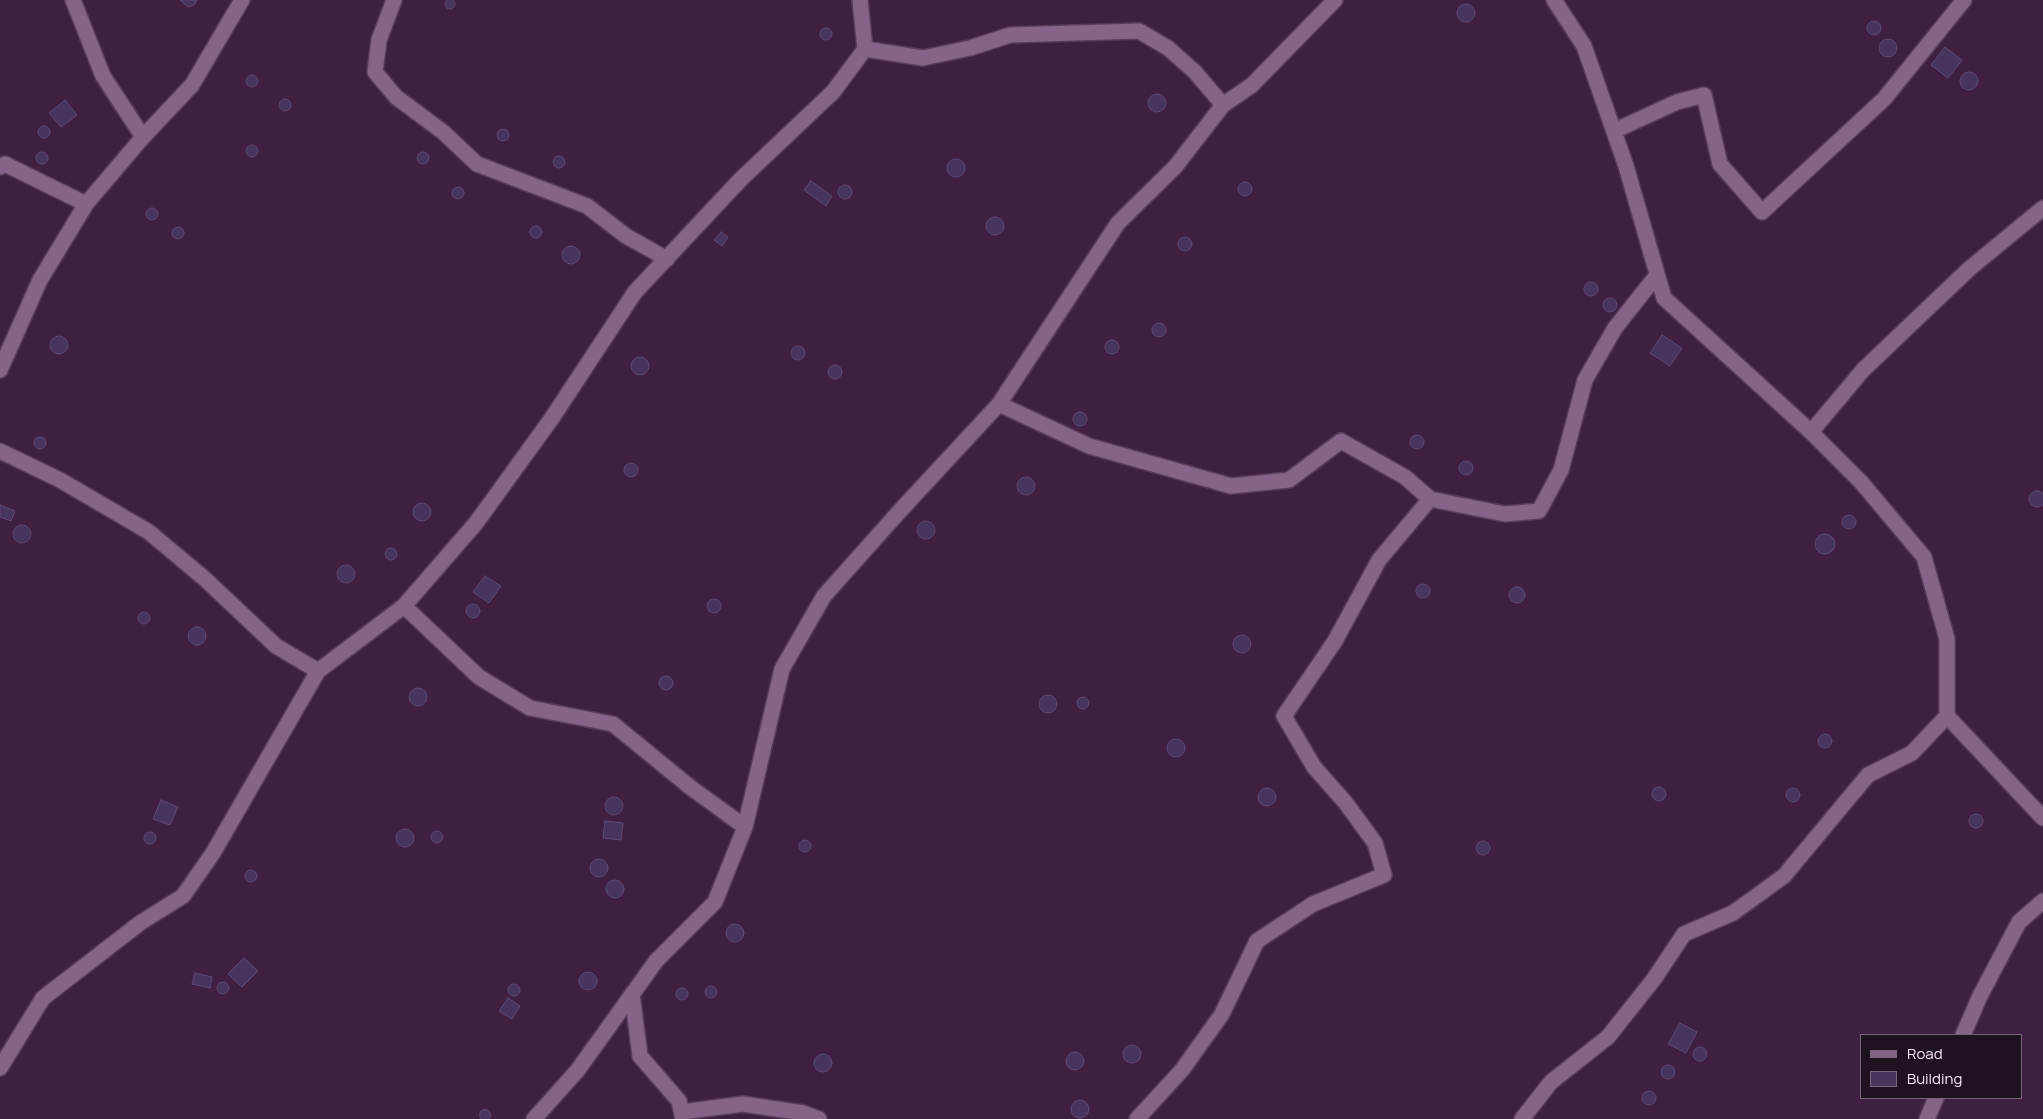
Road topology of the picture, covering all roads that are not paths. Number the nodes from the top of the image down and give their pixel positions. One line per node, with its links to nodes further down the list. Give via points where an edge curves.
1 (73, 0): 11 (street, via 103,76)
2 (242, 0): 11 (street, via 192,85)
3 (394, 0): 15 (street, via 379,40 374,72 396,97 443,132 477,164 587,206 626,236)
4 (860, 0): 8 (street)
5 (1336, 0): 9 (street, via 1271,68)
6 (1554, 0): 10 (street, via 1584,46)
7 (1964, 0): 10 (street, via 1884,99 1762,212 1720,164 1704,95 1677,102)
8 (866, 50): 9 (street, via 923,58 1010,35 1139,32 1168,48 1195,72); 15 (street, via 833,92 741,179)
9 (1223, 105): 18 (street, via 1175,167 1118,223)
10 (1614, 131): 16 (street)
11 (143, 137): 13 (street)
12 (0, 167): 13 (street, via 4,164)
13 (86, 204): 17 (street, via 40,280)
14 (2043, 208): 19 (street, via 1969,269 1863,370)
15 (667, 258): 22 (street, via 635,292 552,418 476,523)
16 (1657, 275): 19 (street, via 1664,298); 21 (street, via 1615,328 1585,380 1561,470 1539,511 1504,514)
17 (0, 370)
18 (999, 404): 21 (street, via 1089,446 1231,486 1289,480 1341,442 1405,477); 26 (street, via 824,596 782,669)
19 (1811, 432): 24 (street, via 1861,482 1924,557 1947,639)
20 (0, 451): 23 (street, via 60,480 149,532 276,646)
21 (1430, 499): 35 (street, via 1379,560 1335,641 1284,716 1314,766 1375,844 1384,874 1313,904 1257,941 1222,1014 1182,1070)
22 (404, 606): 23 (street); 26 (street, via 479,677 530,708 613,724)
23 (318, 671): 30 (street, via 213,853 183,896 140,923 42,998)
24 (1947, 716): 25 (street); 36 (street, via 1912,753 1868,775 1784,876 1733,913 1684,934 1608,1038 1550,1082)
25 (2043, 818)
26 (744, 827): 28 (street, via 715,902 656,961)
27 (2043, 901): 29 (street, via 2019,922)
28 (632, 994): 32 (street, via 640,1056 678,1101); 33 (street, via 577,1071)
29 (1963, 1034)
30 (0, 1068)
31 (1936, 1099): 37 (street)
32 (682, 1116): 34 (street, via 743,1104 803,1113)
33 (534, 1119)
34 (819, 1119)
35 (1137, 1119)
36 (1522, 1119)
37 (1927, 1119)

